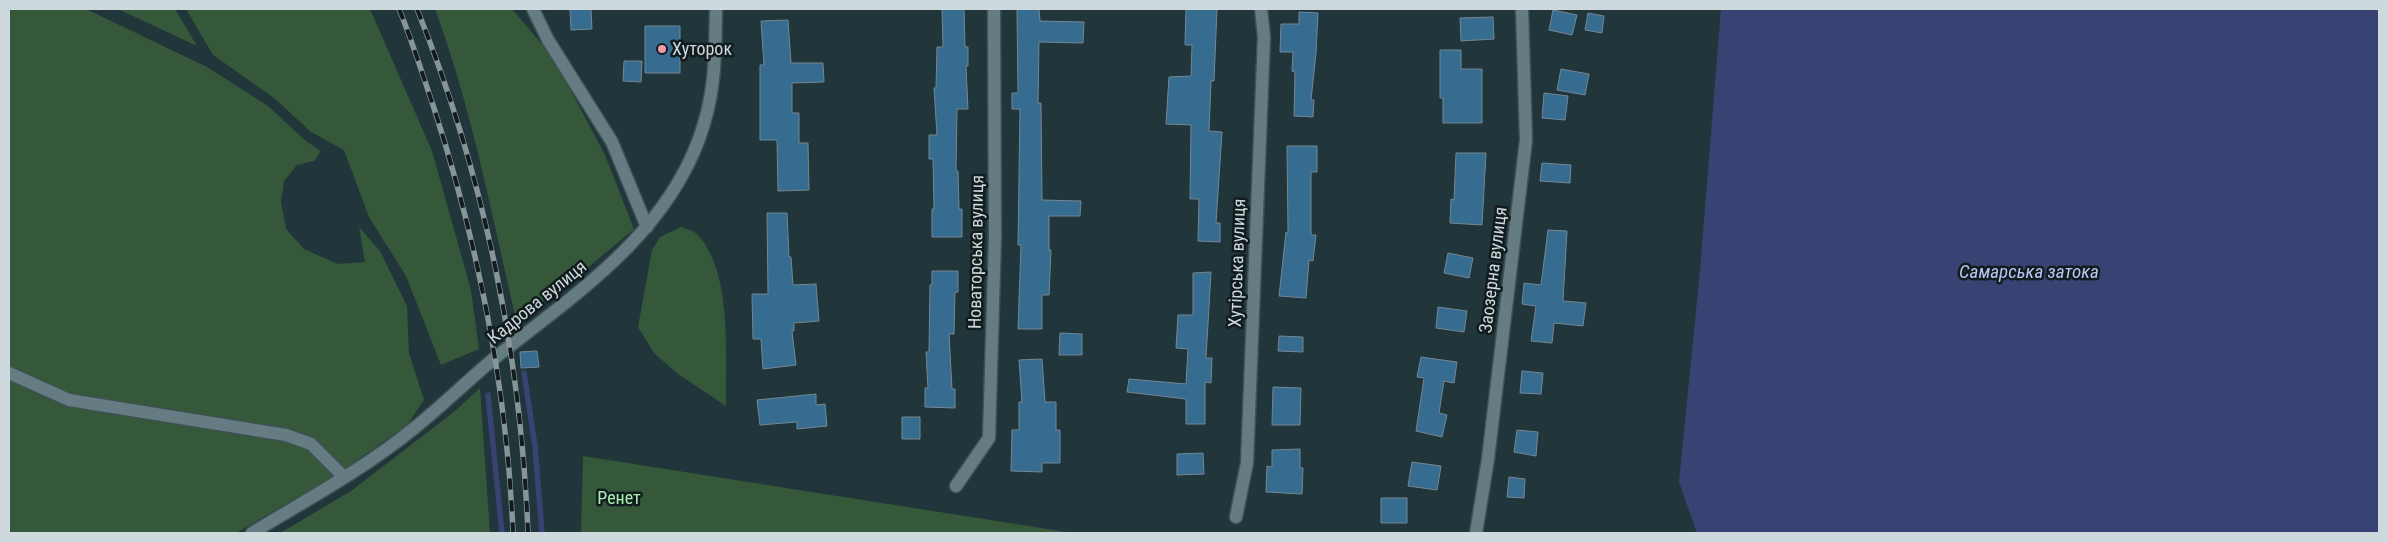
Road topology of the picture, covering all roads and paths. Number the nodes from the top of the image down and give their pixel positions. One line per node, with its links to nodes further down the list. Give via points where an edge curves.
1 (533, 9): 6 (street, via 548,40 612,142)
2 (716, 9): 6 (street, Кадрова вулиця, via 715,77 701,132 668,199)
3 (994, 9): 9 (street, Новаторська вулиця, via 995,237 989,438)
4 (1261, 9): 10 (street, Хутірська вулиця, via 1264,37 1247,463)
5 (1522, 9): 12 (street, Заозерна вулиця, via 1526,140 1488,459)
6 (647, 227): 8 (street, Кадрова вулиця, via 593,280 414,428)
7 (9, 372): 8 (street, via 69,400 286,435 311,444)
8 (344, 477): 11 (street, Кадрова вулиця)
9 (956, 486)
10 (1236, 517)
11 (252, 533)
12 (1476, 533)

